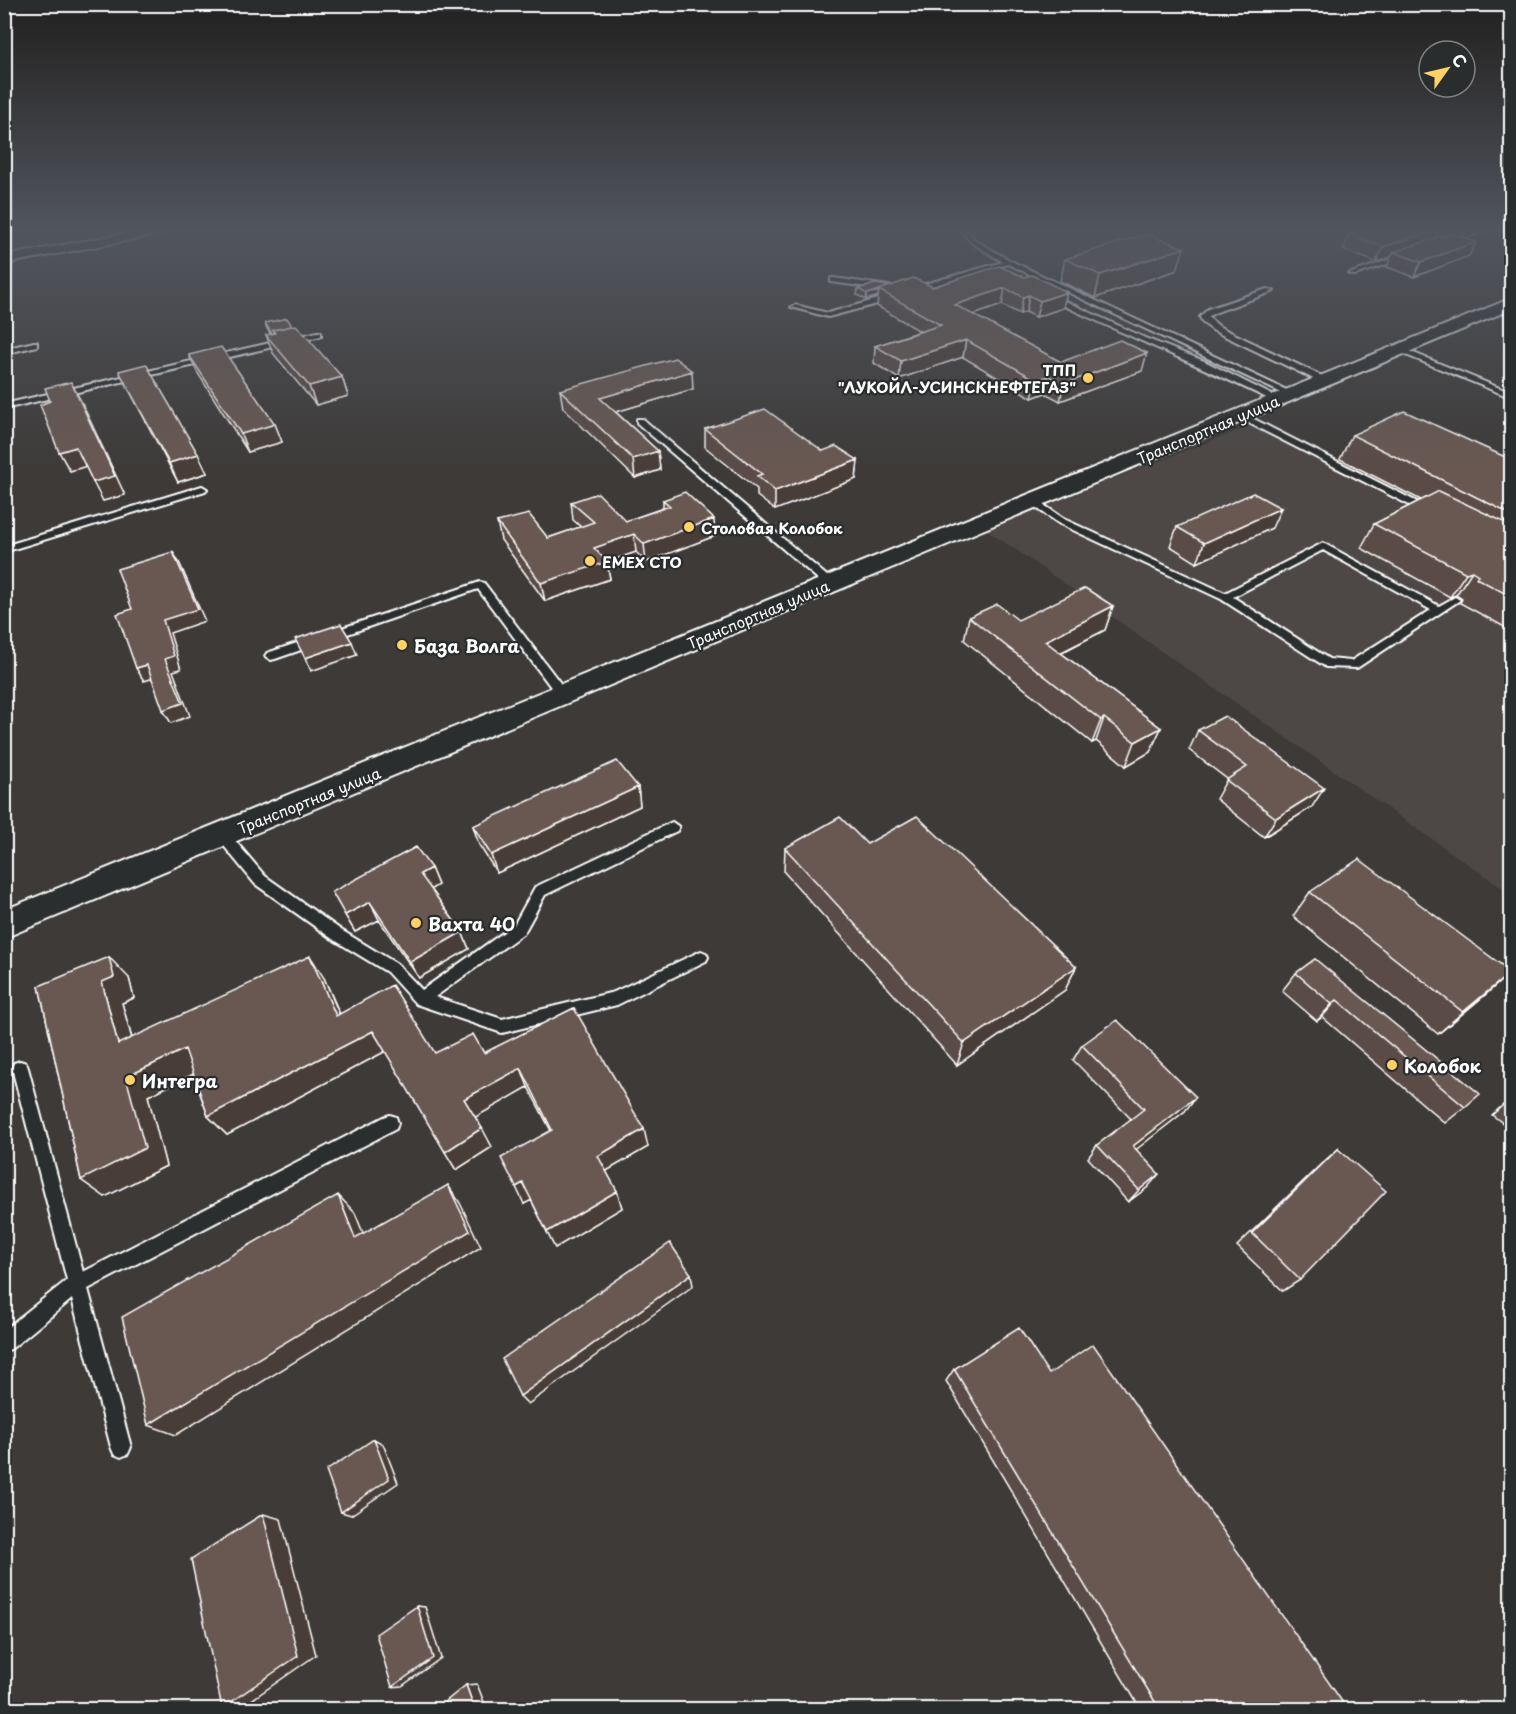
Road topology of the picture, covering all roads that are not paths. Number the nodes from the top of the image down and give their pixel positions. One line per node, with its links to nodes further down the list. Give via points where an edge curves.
1 (807, 310): 2 (lane, via 828,315)
2 (851, 310)
3 (1080, 310): 13 (lane, via 1142,340)
4 (1107, 310): 13 (lane)
5 (1214, 310): 11 (lane, via 1204,317 1217,329)
6 (1495, 310): 9 (street, Транспортная улица)
7 (318, 334): 14 (lane)
8 (34, 344): 10 (lane)
9 (1399, 349): 11 (street, Транспортная улица); 12 (lane)
10 (4, 352)
11 (1325, 381): 13 (street, Транспортная улица)
12 (1512, 396)
13 (1284, 397): 15 (street, Транспортная улица)
14 (4, 407)
15 (1242, 416): 18 (street, Транспортная улица); 19 (lane)
16 (640, 421): 21 (lane)
17 (202, 489): 20 (lane)
18 (1032, 501): 21 (street, Транспортная улица); 22 (lane, via 1063,522)
19 (1439, 517)
20 (4, 549)
21 (830, 584): 26 (street, Транспортная улица)
22 (1225, 597): 24 (lane, via 1323,546); 24 (lane, via 1326,663 1353,665)
23 (1455, 600): 24 (lane)
24 (1439, 610)
25 (272, 656): 26 (lane, via 480,585)
26 (563, 695): 28 (street, Транспортная улица)
27 (672, 827): 31 (lane, via 540,891 519,929)
28 (222, 836): 29 (street, Транспортная улица); 31 (lane, via 260,880 392,968)
29 (4, 925)
30 (701, 957): 31 (lane, via 617,998 501,1026)
31 (421, 999)
32 (20, 1068): 34 (lane)
33 (390, 1123): 34 (lane)
34 (76, 1285): 35 (lane); 36 (lane)
35 (4, 1342)
36 (121, 1447)

